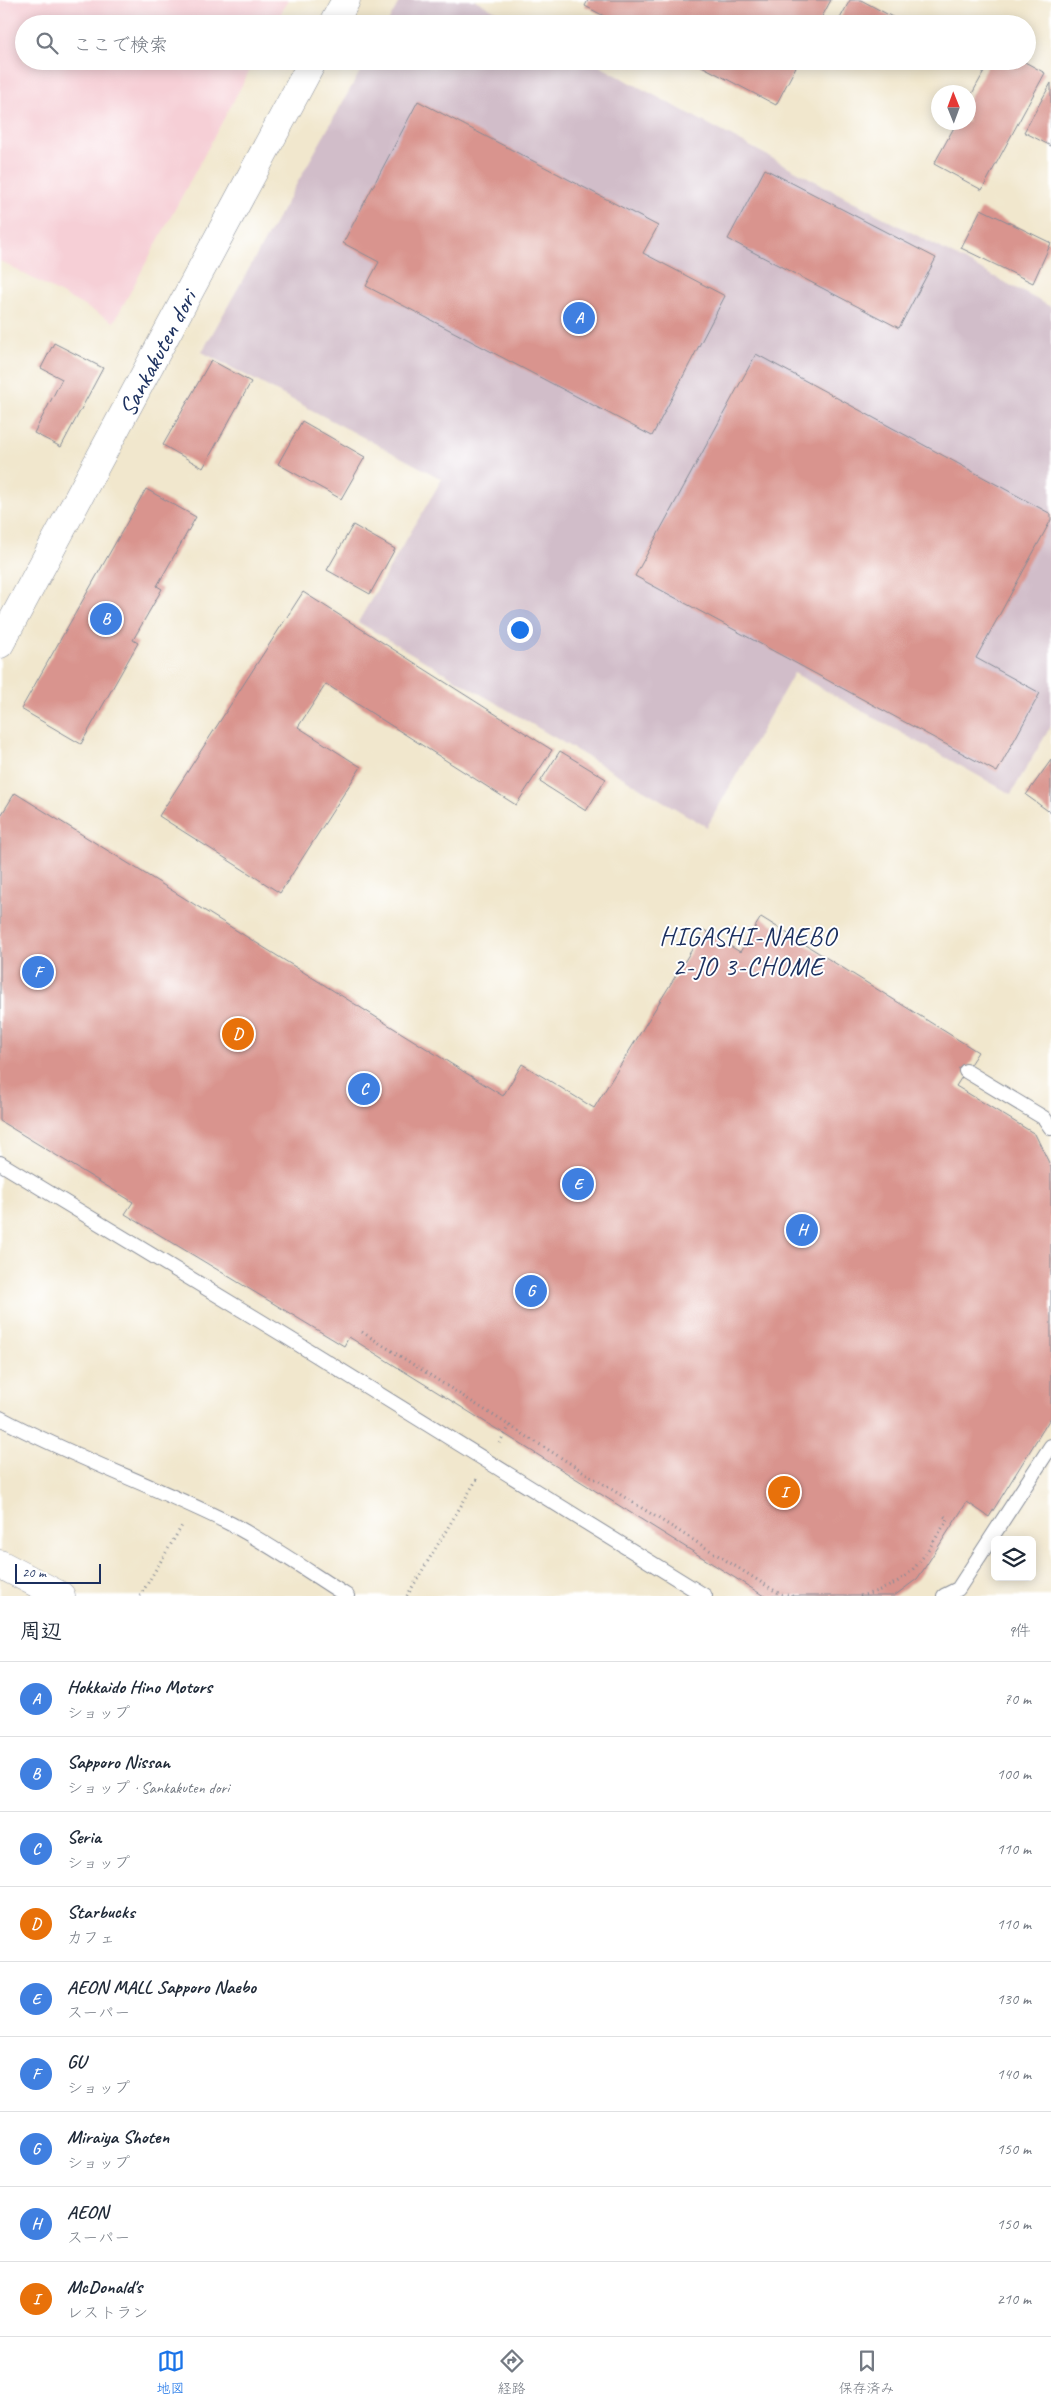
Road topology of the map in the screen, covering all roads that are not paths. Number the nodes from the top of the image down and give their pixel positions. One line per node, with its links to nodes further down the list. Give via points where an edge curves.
1 (346, 0): 2 (street)
2 (338, 15)
3 (308, 70): 4 (street, Sankakuten dori)
4 (0, 644)
5 (966, 1071): 6 (lane, via 1044,1118)
6 (1051, 1128)
7 (0, 1163): 14 (lane)
8 (0, 1418): 13 (lane, via 233,1525)
9 (1051, 1446): 11 (lane)
10 (0, 1564): 12 (street)
11 (962, 1592): 15 (lane)
12 (61, 1596)
13 (347, 1596)
14 (705, 1596)
15 (944, 1596)

